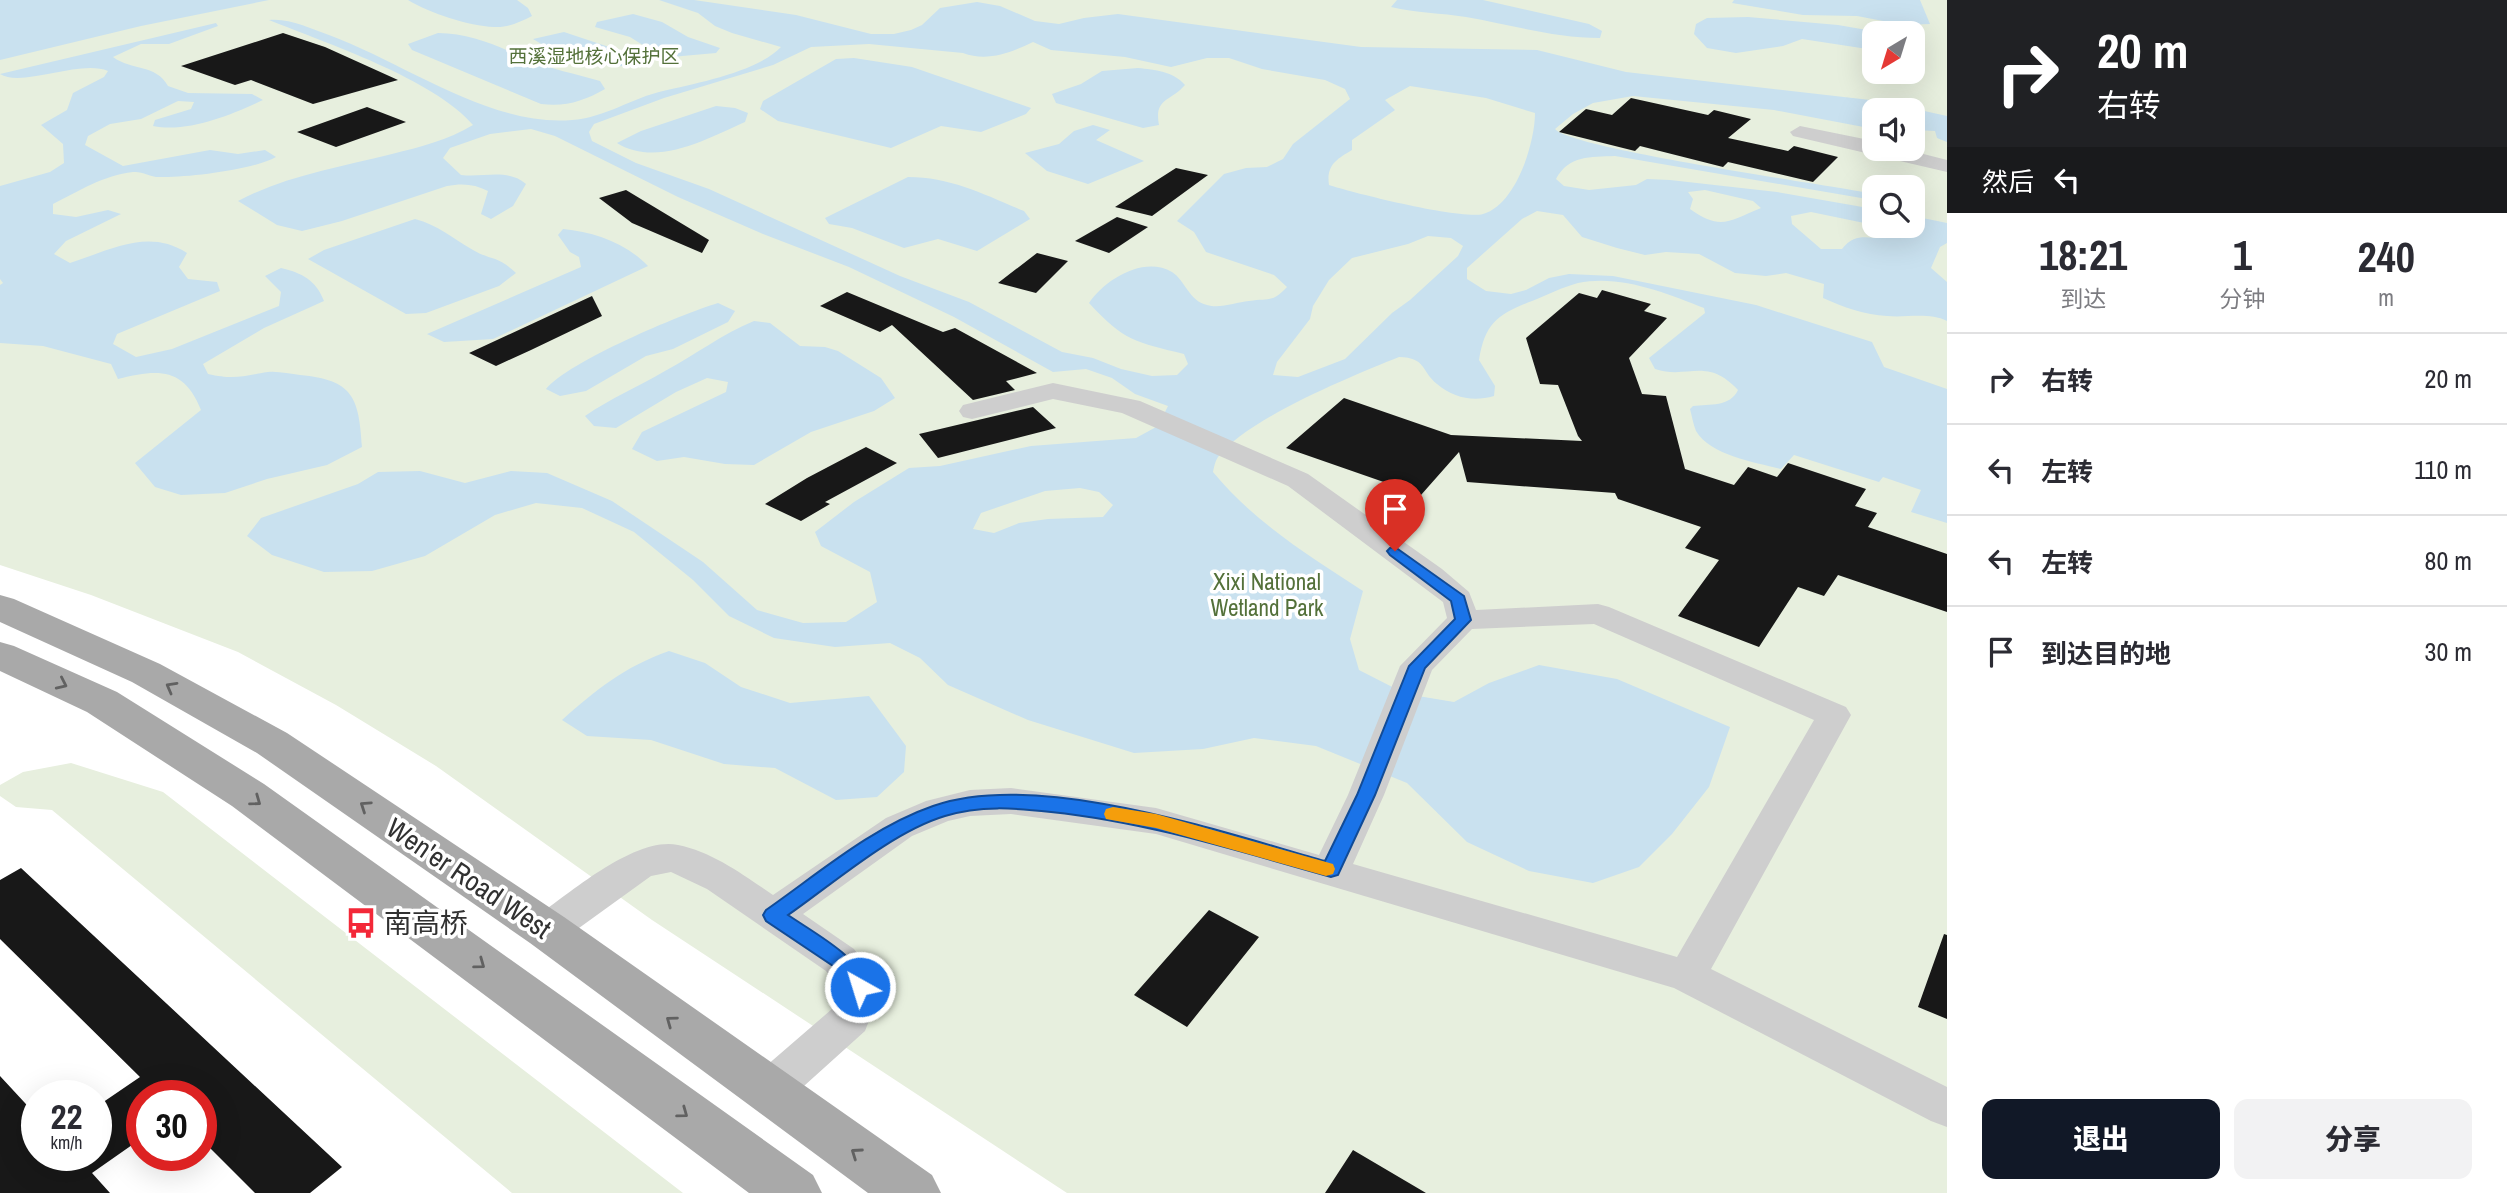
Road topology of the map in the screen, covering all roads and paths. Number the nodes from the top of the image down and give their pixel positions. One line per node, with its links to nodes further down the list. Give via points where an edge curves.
1 (1800, 132): 2 (street)
2 (1862, 145)
3 (1925, 160): 4 (street)
4 (1947, 166)
5 (972, 411): 7 (street, via 1053,391 1131,407 1245,455 1298,480 1431,576 1458,599)
6 (0, 607): 11 (main road, Wen'er Road West, one-way to 6, via 272,743 146,673)
7 (1463, 620): 9 (street, via 1417,666); 12 (street, via 1598,614 1834,715)
8 (0, 655): 15 (main road, one-way to 15, via 102,702 248,795)
9 (1331, 870): 10 (street, via 1156,821 1011,801 970,803 939,810 899,828); 12 (street)
10 (774, 915): 11 (street, via 721,879 676,858 642,863); 13 (street, via 840,960 860,987 850,1019)
11 (547, 930): 13 (main road, Wen'er Road West, one-way to 11)
12 (1687, 976): 14 (street)
13 (768, 1091): 16 (main road, Wen'er Road West, one-way to 13)
14 (1947, 1108)
15 (793, 1193)
16 (912, 1193)

